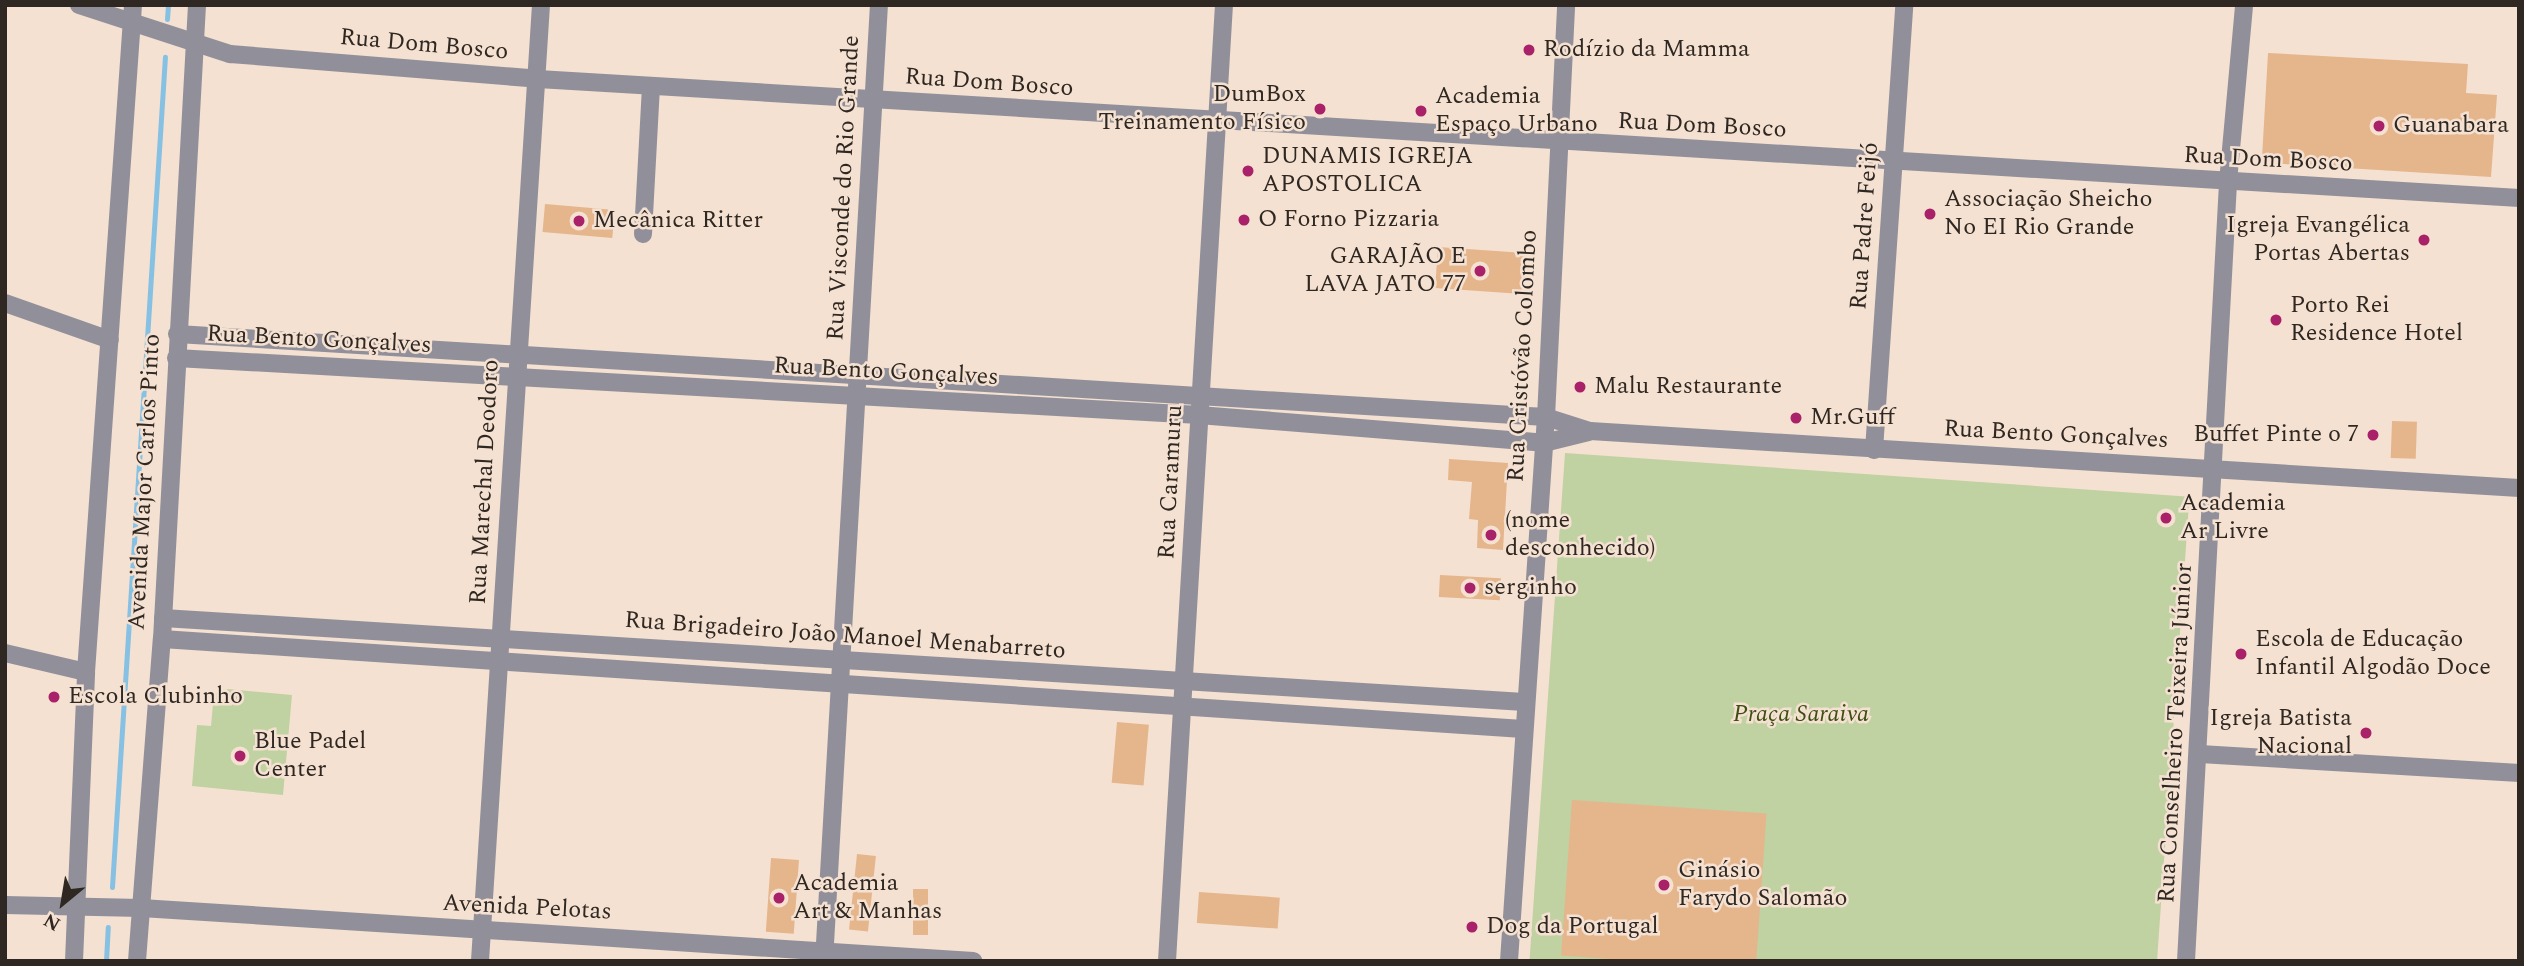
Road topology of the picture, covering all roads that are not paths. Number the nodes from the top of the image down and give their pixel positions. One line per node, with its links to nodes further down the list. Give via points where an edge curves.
1 (79, 5): 10 (street, Rua Dom Bosco)
2 (133, 5): 10 (street, Avenida Major Carlos Pinto)
3 (197, 5): 11 (street, Avenida Major Carlos Pinto)
4 (541, 5): 12 (street, Rua Marechal Deodoro)
5 (879, 5): 14 (street, Rua Visconde do Rio Grande)
6 (1224, 5): 15 (street, Rua Caramuru)
7 (1566, 5): 16 (street, Rua Cristóvão Colombo)
8 (1904, 5): 17 (street, Rua Padre Feijó)
9 (2244, 5): 18 (street, Rua Conselheiro Teixeira Júnior)
10 (131, 26): 11 (street, Rua Dom Bosco); 23 (street, Avenida Major Carlos Pinto)
11 (194, 46): 12 (street, Rua Dom Bosco, via 230,54); 22 (street, Avenida Major Carlos Pinto)
12 (538, 79): 13 (street, Rua Dom Bosco); 24 (street, Rua Marechal Deodoro)
13 (651, 86): 14 (street, Rua Dom Bosco); 20 (street)
14 (873, 99): 15 (street, Rua Dom Bosco); 28 (street, Rua Visconde do Rio Grande)
15 (1216, 123): 16 (street, Rua Dom Bosco); 32 (street, Rua Caramuru)
16 (1559, 142): 17 (street, Rua Dom Bosco); 35 (street, Rua Cristóvão Colombo)
17 (1895, 161): 18 (street, Rua Dom Bosco); 38 (street, Rua Padre Feijó)
18 (2228, 182): 19 (street, Rua Dom Bosco); 39 (street, Rua Conselheiro Teixeira Júnior)
19 (2519, 198)
20 (643, 234)
21 (5, 303): 23 (street)
22 (177, 334): 24 (street, Rua Bento Gonçalves); 25 (street, Avenida Major Carlos Pinto)
23 (110, 340): 47 (street, Avenida Major Carlos Pinto)
24 (517, 352): 26 (street, Rua Bento Gonçalves); 27 (street, Rua Marechal Deodoro)
25 (176, 358): 27 (street, Rua Bento Gonçalves); 41 (street, Avenida Major Carlos Pinto)
26 (625, 360): 28 (street, Rua Bento Gonçalves); 29 (street)
27 (515, 374): 29 (street, Rua Bento Gonçalves); 42 (street, Rua Marechal Deodoro)
28 (858, 374): 30 (street, Rua Bento Gonçalves); 31 (street, Rua Visconde do Rio Grande)
29 (623, 381): 31 (street, Rua Bento Gonçalves)
30 (972, 383): 32 (street, Rua Bento Gonçalves); 33 (street)
31 (857, 395): 33 (street, Rua Bento Gonçalves); 46 (street, Rua Visconde do Rio Grande)
32 (1200, 395): 34 (street, Rua Caramuru); 35 (street, Rua Bento Gonçalves)
33 (972, 402): 34 (street, Rua Bento Gonçalves)
34 (1199, 415): 37 (street, Rua Bento Gonçalves); 50 (street, Rua Caramuru)
35 (1546, 417): 36 (street, Rua Bento Gonçalves); 37 (street, Rua Cristóvão Colombo)
36 (1590, 431): 37 (street, Rua Bento Gonçalves); 38 (street, Rua Bento Gonçalves)
37 (1544, 443): 53 (street, Rua Cristóvão Colombo)
38 (1874, 450): 39 (street, Rua Bento Gonçalves)
39 (2216, 468): 40 (street, Rua Bento Gonçalves); 57 (street, Rua Conselheiro Teixeira Júnior)
40 (2519, 488)
41 (163, 618): 42 (street, Rua Brigadeiro João Manoel Menabarreto); 43 (street, Avenida Major Carlos Pinto)
42 (502, 637): 45 (street, Rua Marechal Deodoro); 46 (street, Rua Brigadeiro João Manoel Menabarreto)
43 (162, 639): 45 (street, Rua Brigadeiro João Manoel Menabarreto); 61 (street, Avenida Major Carlos Pinto)
44 (5, 653): 47 (street)
45 (500, 660): 49 (street, Rua Brigadeiro João Manoel Menabarreto); 62 (street, Rua Marechal Deodoro)
46 (840, 662): 48 (street, Rua Brigadeiro João Manoel Menabarreto); 49 (street, Rua Visconde do Rio Grande)
47 (86, 672): 60 (street, Avenida Major Carlos Pinto)
48 (1054, 675): 50 (street, Rua Brigadeiro João Manoel Menabarreto); 52 (street)
49 (839, 681): 52 (street, Rua Brigadeiro João Manoel Menabarreto); 63 (street, Rua Visconde do Rio Grande)
50 (1184, 684): 51 (street, Rua Brigadeiro João Manoel Menabarreto); 54 (street, Rua Caramuru)
51 (1286, 688): 53 (street, Rua Brigadeiro João Manoel Menabarreto); 55 (street)
52 (1053, 695): 54 (street, Rua Brigadeiro João Manoel Menabarreto)
53 (1524, 702): 56 (street, Rua Cristóvão Colombo)
54 (1183, 705): 55 (street, Rua Brigadeiro João Manoel Menabarreto); 68 (street, Rua Caramuru)
55 (1284, 713): 56 (street, Rua Brigadeiro João Manoel Menabarreto)
56 (1522, 729): 69 (street, Rua Cristóvão Colombo)
57 (2200, 754): 58 (street); 70 (street, Rua Conselheiro Teixeira Júnior)
58 (2519, 773)
59 (5, 905): 60 (street, Avenida Pelotas)
60 (78, 907): 61 (street, Avenida Pelotas); 64 (street, Avenida Major Carlos Pinto)
61 (141, 908): 62 (street, Avenida Pelotas); 65 (street, Avenida Major Carlos Pinto)
62 (482, 930): 63 (street, Avenida Pelotas); 66 (street, Rua Marechal Deodoro)
63 (824, 955): 67 (street, Avenida Pelotas)
64 (74, 961)
65 (137, 961)
66 (480, 961)
67 (973, 961)
68 (1167, 961)
69 (1508, 961)
70 (2186, 961)

